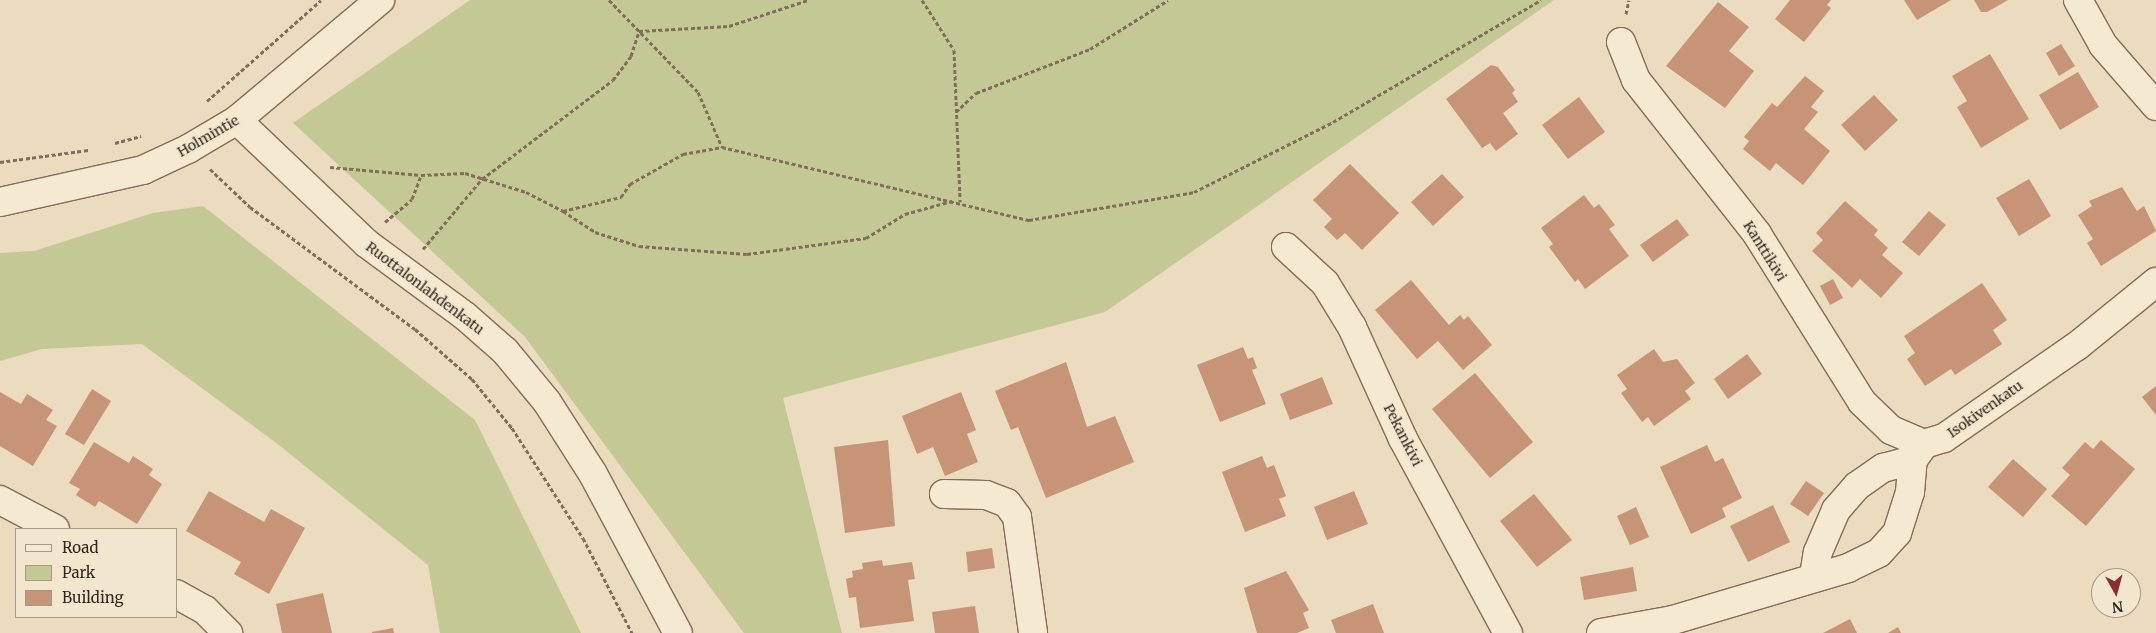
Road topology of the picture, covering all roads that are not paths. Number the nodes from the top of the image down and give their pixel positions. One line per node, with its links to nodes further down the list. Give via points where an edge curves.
1 (380, 0): 5 (street, Holmintie)
2 (2078, 0): 4 (street, via 2103,45)
3 (1621, 42): 9 (street, Kanttikivi, via 1636,80 1757,234 1862,402)
4 (2156, 106)
5 (237, 120): 6 (street, Holmintie, via 188,149 143,170); 16 (street, Ruottalonlahdenkatu, via 366,243 505,351 547,402 629,536)
6 (0, 202)
7 (1286, 247): 18 (street, Pekankivi, via 1325,283 1352,327 1404,439)
8 (2156, 282): 9 (street, Isokivenkatu, via 2077,346 1944,438)
9 (1918, 452): 13 (street, Isokivenkatu, via 1883,468 1858,486 1836,510 1818,552); 13 (street, via 1897,533 1879,552)
10 (944, 494): 17 (street, via 986,494 1007,503 1017,517)
11 (0, 500): 12 (street)
12 (53, 528)
13 (1814, 576): 19 (street, via 1673,620)
14 (178, 595): 15 (street, via 205,610)
15 (228, 633)
16 (678, 633)
17 (1033, 633)
18 (1508, 633)
19 (1601, 633)

